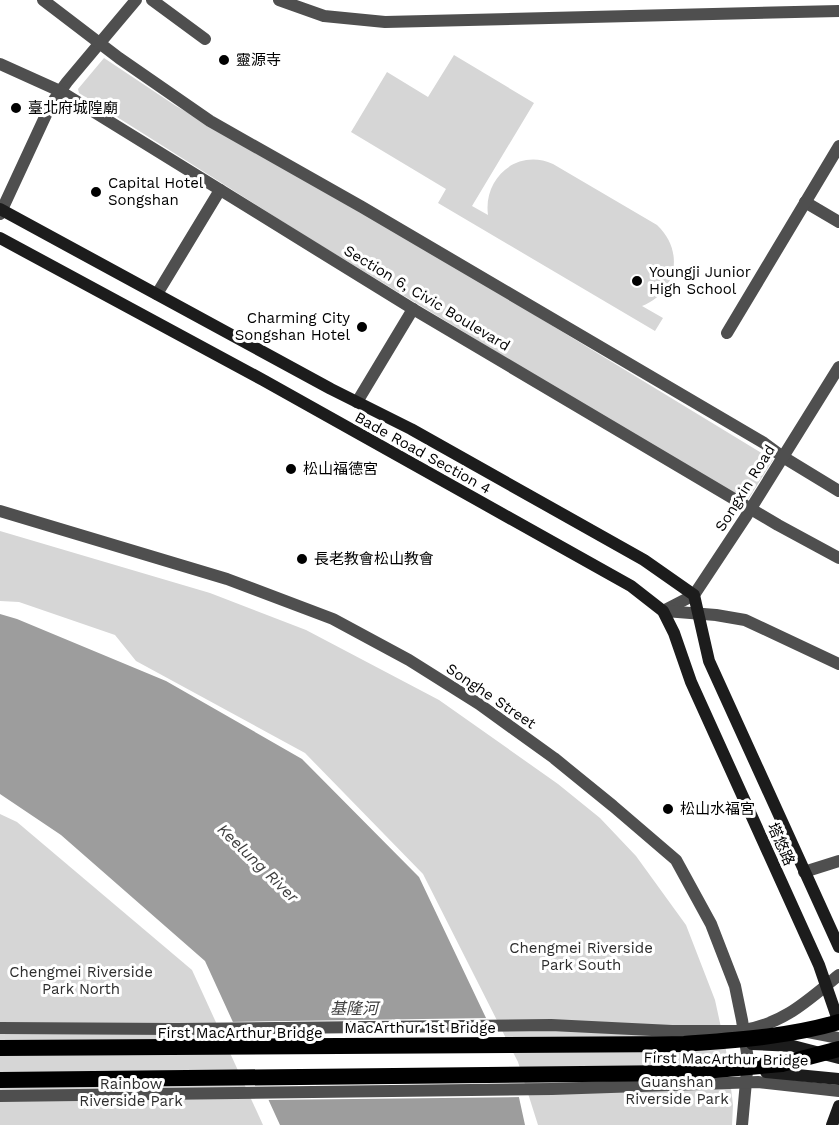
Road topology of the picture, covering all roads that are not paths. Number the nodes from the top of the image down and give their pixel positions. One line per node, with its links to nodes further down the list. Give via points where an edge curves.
1 (43, 0): 7 (street)
2 (136, 0): 7 (street)
3 (152, 0): 6 (street)
4 (279, 0): 5 (street, via 324,16 385,22)
5 (839, 11)
6 (205, 39)
7 (100, 42): 9 (street); 21 (street, via 210,121 764,443)
8 (0, 63): 9 (street, Section 6, Civic Boulevard)
9 (60, 90): 11 (street, Section 6, Civic Boulevard); 13 (street)
10 (839, 146): 12 (street)
11 (220, 190): 16 (street); 17 (street, Section 6, Civic Boulevard)
12 (806, 202): 14 (street); 18 (street)
13 (1, 211): 16 (main road, Bade Road Section 4)
14 (839, 222)
15 (0, 238): 27 (main road, Bade Road Section 4, via 631,586)
16 (157, 294): 20 (main road, Bade Road Section 4)
17 (413, 309): 20 (street); 23 (street, Section 6, Civic Boulevard)
18 (727, 333)
19 (839, 367): 21 (street, Songxin Road)
20 (357, 402): 26 (main road, Bade Road Section 4, via 644,560)
21 (783, 458): 22 (street); 23 (street, Songxin Road)
22 (839, 490)
23 (751, 507): 25 (street, Section 6, Civic Boulevard); 26 (street, Songxin Road)
24 (0, 511): 37 (street, Songhe Street, via 227,579 333,619 479,704 554,758 676,860 711,924 735,986)
25 (838, 558)
26 (694, 595): 27 (street, Songxin Road); 28 (main road, 塔悠路)
27 (663, 611): 28 (street); 34 (main road, 塔悠路)
28 (699, 613): 29 (street, via 745,620); 31 (main road, 塔悠路, via 709,661)
29 (839, 664)
30 (839, 861): 31 (street)
31 (804, 873): 32 (main road, 塔悠路)
32 (839, 947)
33 (839, 975): 34 (street)
34 (826, 986): 35 (main road, 塔悠路); 37 (street, via 764,1027)
35 (839, 1023): 39 (highway, MacArthur 1st Bridge, via 750,1039 684,1044)
36 (0, 1028): 38 (street, via 551,1025 816,1033)
37 (743, 1030): 47 (street, Songhe Street, via 748,1060)
38 (839, 1038)
39 (0, 1049): 41 (main road, First MacArthur Bridge, via 750,1044 793,1046)
40 (839, 1049): 42 (highway, via 771,1066 681,1072)
41 (839, 1058)
42 (0, 1079): 43 (main road, First MacArthur Bridge, via 777,1072)
43 (839, 1079)
44 (839, 1091): 45 (street, via 758,1082 552,1089)
45 (0, 1096)
46 (839, 1106): 48 (main road)
47 (742, 1125)
48 (832, 1125)

